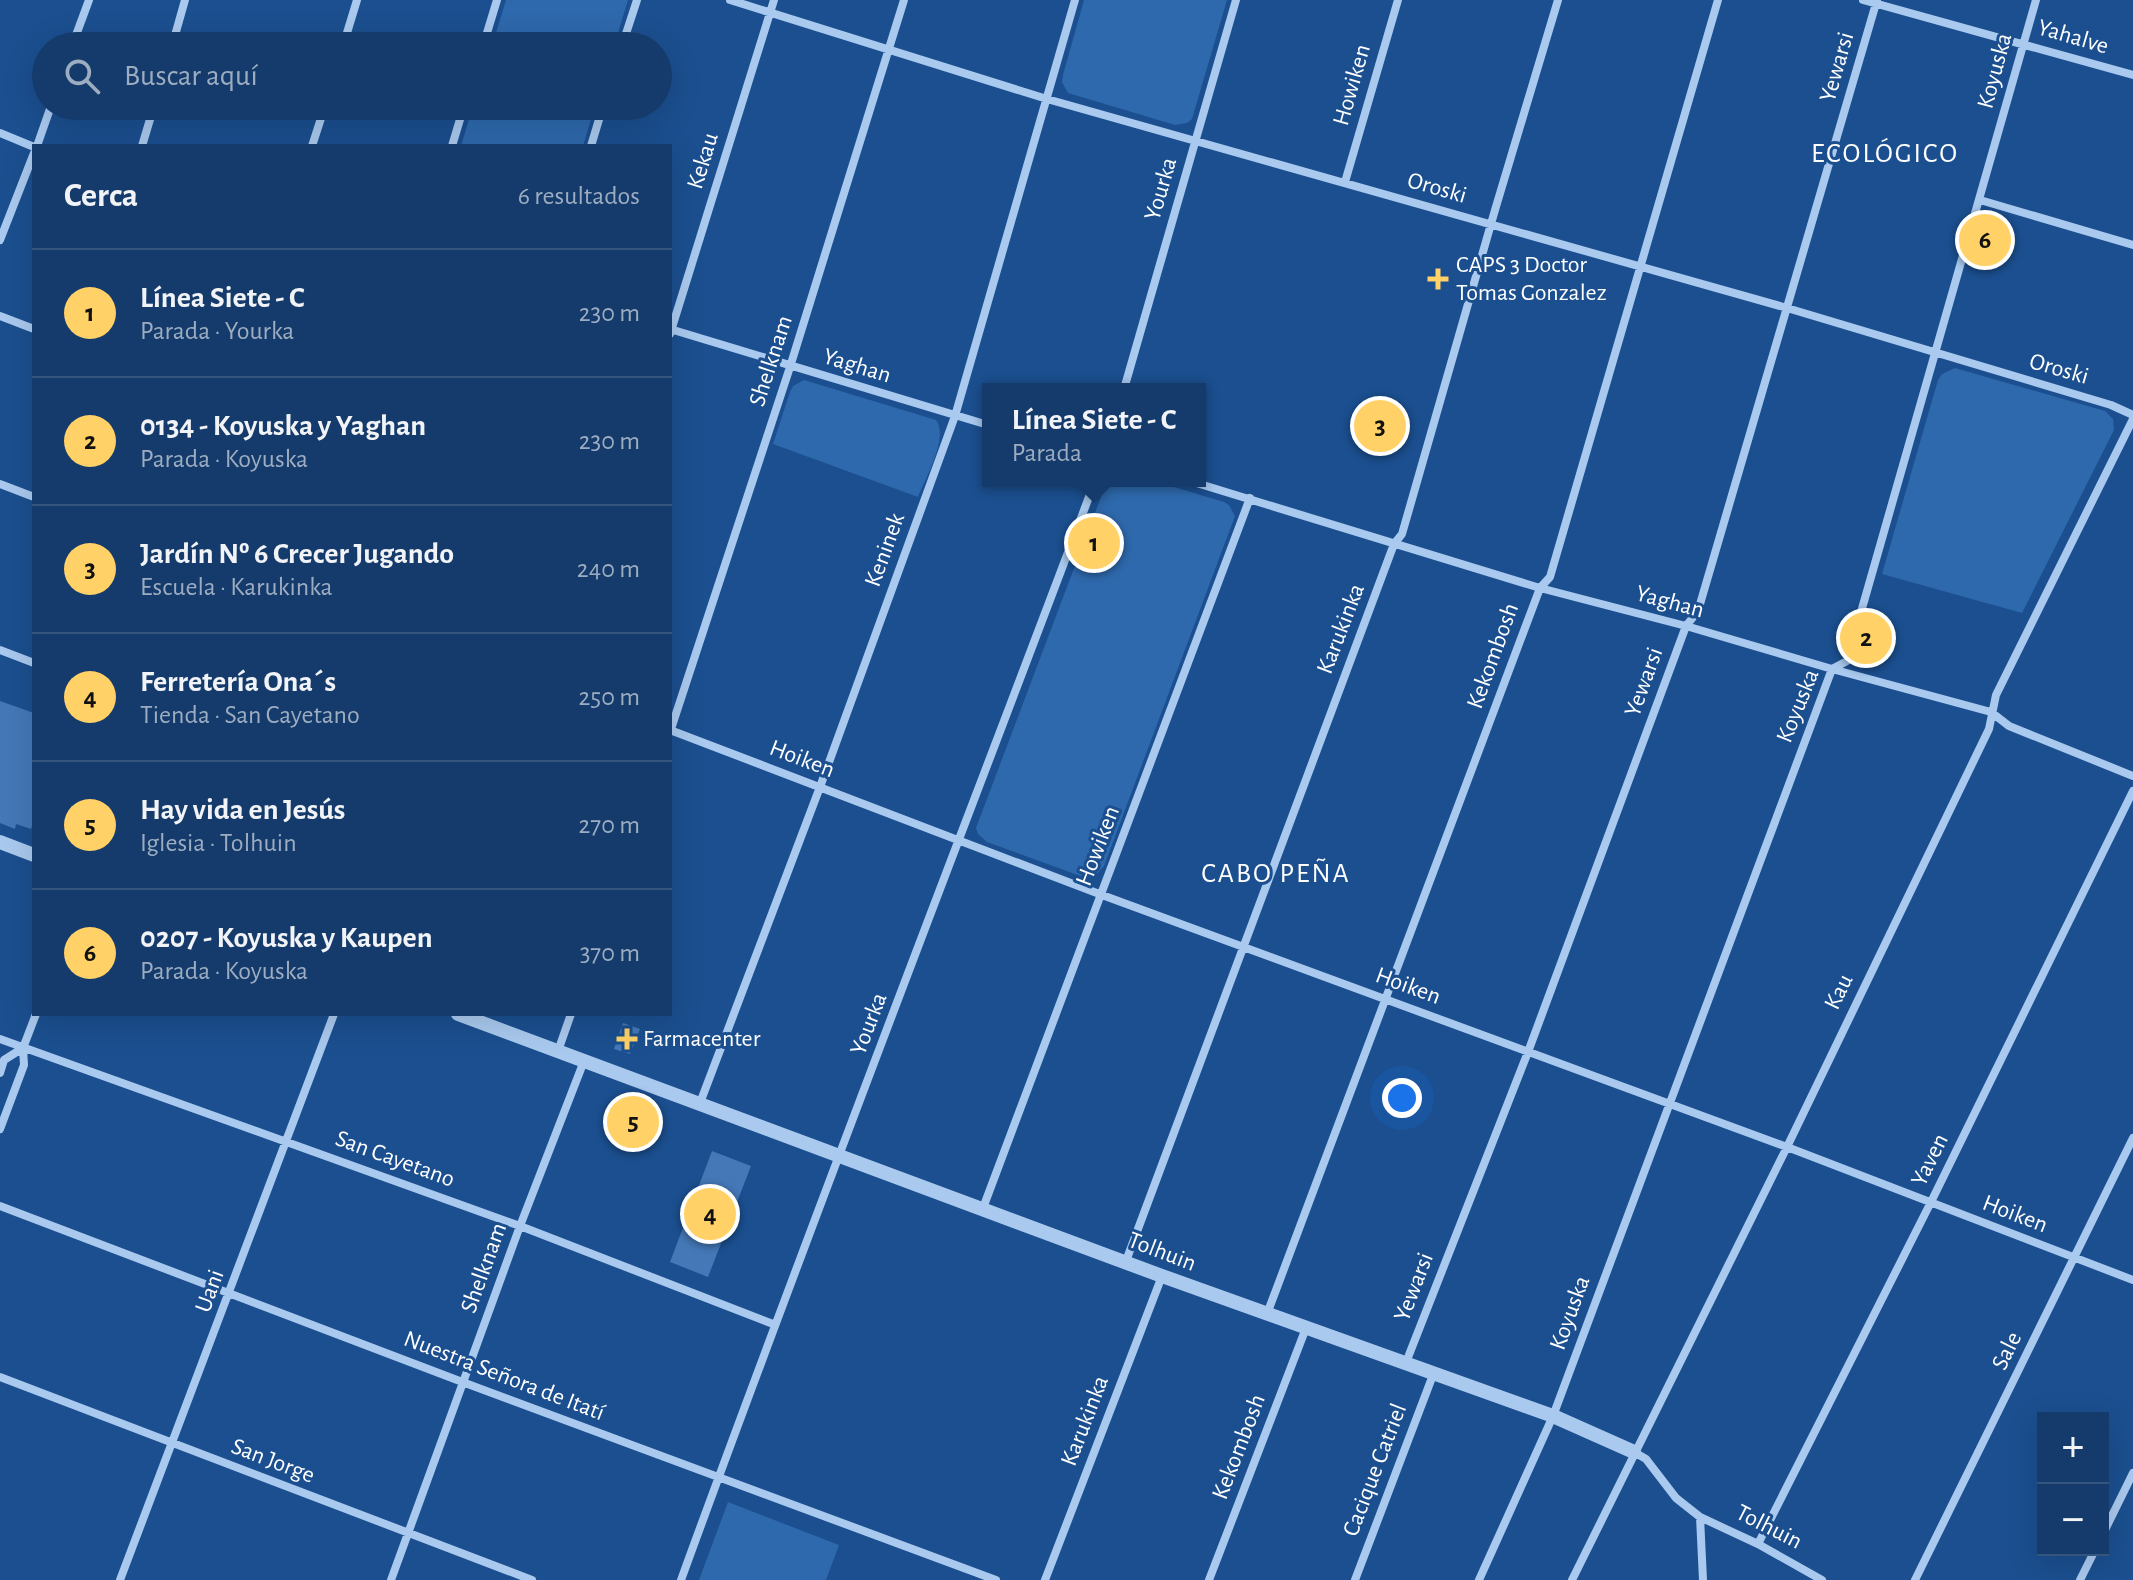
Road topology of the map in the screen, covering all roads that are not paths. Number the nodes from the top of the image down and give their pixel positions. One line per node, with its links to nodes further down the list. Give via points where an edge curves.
1 (89, 0): 18 (street)
2 (185, 0): 19 (street)
3 (357, 0): 20 (street)
4 (497, 0): 21 (street)
5 (637, 0): 22 (street)
6 (730, 0): 17 (street, Oroski)
7 (774, 0): 17 (street, Kekau)
8 (904, 0): 24 (street, Shelknam)
9 (1075, 0): 26 (street, Keninek)
10 (1236, 0): 33 (street, Yourka)
11 (1398, 0): 41 (street, Howiken)
12 (1558, 0): 43 (street, Karukinka)
13 (1718, 0): 46 (street, Kekombosh)
14 (1863, 0): 16 (street, Yahalve)
15 (2036, 0): 23 (street, Koyuska)
16 (1877, 2): 23 (street, Yahalve); 47 (street, Yewarsi)
17 (770, 13): 24 (street, Oroski); 49 (street, Kekau)
18 (77, 32)
19 (176, 32)
20 (347, 32)
21 (487, 32)
22 (627, 32)
23 (2023, 44): 25 (street, Yahalve); 42 (street, Koyuska)
24 (888, 51): 26 (street, Oroski); 53 (street, Shelknam)
25 (2133, 75)
26 (1047, 99): 33 (street, Oroski); 55 (street, Keninek)
27 (46, 120): 34 (street)
28 (150, 120): 35 (street)
29 (320, 120): 36 (street)
30 (460, 120): 37 (street)
31 (599, 120): 38 (street)
32 (0, 133): 39 (street)
33 (1195, 141): 41 (street, Oroski); 54 (street, Yourka)
34 (37, 144)
35 (143, 144)
36 (313, 144)
37 (453, 144)
38 (592, 144)
39 (32, 147)
40 (32, 156): 44 (street)
41 (1345, 182): 43 (street, Oroski)
42 (1980, 200): 45 (street); 52 (street, Koyuska)
43 (1492, 224): 46 (street, Oroski); 63 (street, Karukinka, via 1402,534)
44 (0, 240)
45 (2133, 245)
46 (1640, 267): 47 (street, Oroski); 64 (street, Kekombosh, via 1550,577)
47 (1787, 308): 52 (street, Oroski); 65 (street, Yewarsi, via 1698,611)
48 (0, 316): 50 (street)
49 (672, 327)
50 (32, 328)
51 (672, 330): 53 (street, Yaghan)
52 (1934, 353): 56 (street, Oroski, via 2111,405); 68 (street, Koyuska, via 1847,661)
53 (790, 367): 55 (street, Yaghan); 70 (street, Shelknam)
54 (1126, 383)
55 (955, 416): 57 (street, Yaghan); 73 (street, Keninek)
56 (2133, 417): 69 (street, Kau)
57 (982, 423)
58 (0, 484): 61 (street)
59 (1206, 486): 62 (street, Yaghan)
60 (1093, 487): 75 (street, Yourka)
61 (32, 496)
62 (1250, 498): 63 (street, Yaghan); 78 (street, Howiken)
63 (1394, 544): 64 (street, Yaghan); 79 (street, Karukinka)
64 (1540, 588): 65 (street, Yaghan); 80 (street, Kekombosh)
65 (1686, 626): 68 (street, Yaghan); 88 (street, Yewarsi)
66 (0, 650): 67 (street)
67 (32, 662)
68 (1832, 669): 69 (street, Yaghan); 92 (street, Koyuska)
69 (1991, 712): 72 (street, Yaghan, via 2009,726); 96 (street, Kau, via 1989,729)
70 (672, 724)
71 (672, 731): 73 (street, Hoiken)
72 (2133, 776)
73 (820, 787): 75 (street, Hoiken); 91 (street, Keninek)
74 (2133, 791): 98 (street, Yaven)
75 (961, 839): 78 (street, Hoiken); 97 (street, Yourka)
76 (0, 842): 77 (street)
77 (32, 854)
78 (1102, 895): 79 (street, Hoiken); 100 (street, Howiken)
79 (1244, 946): 80 (street, Hoiken); 103 (street, Karukinka)
80 (1386, 1000): 88 (street, Hoiken); 107 (street, Kekombosh)
81 (35, 1016): 86 (street)
82 (333, 1016): 95 (street, Uani)
83 (463, 1016): 87 (street, Tolhuin)
84 (570, 1016): 87 (street)
85 (0, 1039): 86 (street, San Cayetano)
86 (23, 1048): 90 (street, via 4,1060); 93 (street, via 24,1065); 95 (street, San Cayetano)
87 (558, 1051): 89 (street, Tolhuin)
88 (1528, 1052): 92 (street, Hoiken); 110 (street, Yewarsi)
89 (584, 1061): 91 (street, Tolhuin); 101 (street, Shelknam)
90 (0, 1073)
91 (700, 1103): 97 (street, Tolhuin)
92 (1669, 1103): 96 (street, Hoiken); 114 (street, Koyuska)
93 (0, 1129)
94 (2133, 1138): 102 (street, Sale)
95 (285, 1141): 101 (street, San Cayetano); 106 (street, Uani)
96 (1787, 1147): 98 (street, Hoiken); 116 (street, Kau)
97 (841, 1154): 100 (street, Tolhuin); 108 (street, Yourka)
98 (1931, 1202): 102 (street, Hoiken); 122 (street, Yaven)
99 (0, 1206): 106 (street, Nuestra Señora de Itatí)
100 (983, 1208): 103 (street, Tolhuin)
101 (520, 1226): 108 (street, San Cayetano); 113 (street, Shelknam)
102 (2075, 1258): 105 (street, Hoiken); 136 (street, Sale)
103 (1126, 1261): 104 (street, Tolhuin)
104 (1162, 1276): 107 (street, Tolhuin); 129 (street, Karukinka)
105 (2133, 1280)
106 (230, 1293): 113 (street, Nuestra Señora de Itatí); 115 (street, Uani)
107 (1267, 1314): 109 (street, Tolhuin)
108 (773, 1324): 118 (street, Yourka)
109 (1306, 1328): 110 (street, Tolhuin); 130 (street, Kekombosh)
110 (1405, 1365): 111 (street, Tolhuin)
111 (1433, 1375): 114 (street, Tolhuin); 131 (street, Cacique Catriel)
112 (0, 1377): 115 (street, San Jorge)
113 (465, 1383): 118 (street, Nuestra Señora de Itatí); 121 (street, Shelknam)
114 (1553, 1416): 116 (street, Tolhuin); 132 (street, Koyuska)
115 (173, 1444): 121 (street, San Jorge); 124 (street, Uani)
116 (1634, 1452): 119 (street, Tolhuin); 133 (street, Kau)
117 (2133, 1473): 120 (street)
118 (718, 1478): 127 (street, Yourka); 128 (street, Nuestra Señora de Itatí)
119 (1700, 1517): 122 (street, Tolhuin); 134 (street)
120 (2109, 1522)
121 (408, 1533): 125 (street, Shelknam); 126 (street, San Jorge)
122 (1758, 1544): 135 (street, Tolhuin)
123 (2092, 1556): 137 (street)
124 (120, 1580)
125 (391, 1580)
126 (532, 1580)
127 (681, 1580)
128 (996, 1580)
129 (1045, 1580)
130 (1209, 1580)
131 (1355, 1580)
132 (1479, 1580)
133 (1572, 1580)
134 (1703, 1580)
135 (1822, 1580)
136 (1915, 1580)
137 (2080, 1580)

